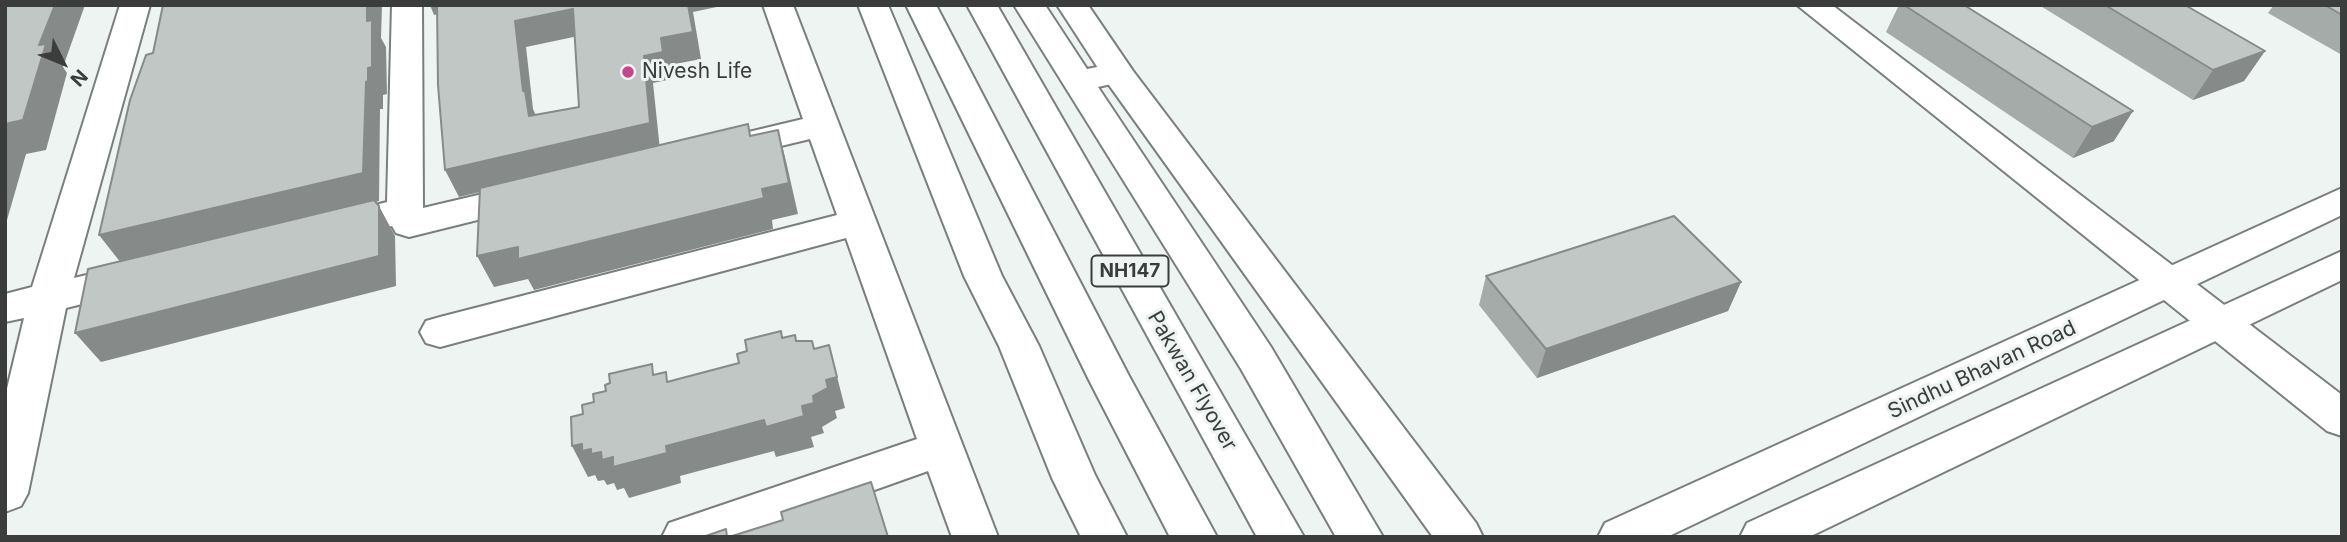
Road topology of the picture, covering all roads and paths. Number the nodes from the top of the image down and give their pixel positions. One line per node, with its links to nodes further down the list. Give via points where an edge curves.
1 (135, 5): 22 (main road)
2 (407, 5): 16 (main road)
3 (778, 5): 12 (main road)
4 (873, 5): 32 (main road, via 983,276 1019,345 1074,478)
5 (921, 5): 33 (main road, NH147)
6 (982, 5): 34 (main road, Pakwan Flyover / NH147)
7 (1028, 5): 11 (main road)
8 (1072, 5): 10 (main road)
9 (1812, 5): 21 (main road)
10 (1117, 73): 11 (main road); 36 (main road)
11 (1078, 81): 29 (main road, via 1256,358)
12 (824, 125): 13 (main road); 17 (main road)
13 (691, 157)
14 (556, 189): 16 (main road, via 409,224)
15 (2342, 200): 21 (main road, Sindhu Bhavan Road)
16 (405, 210): 18 (main road)
17 (859, 222): 25 (main road); 27 (main road)
18 (299, 236)
19 (2342, 264): 24 (main road)
20 (167, 270): 22 (main road)
21 (2165, 283): 24 (main road); 37 (main road, Sindhu Bhavan Road)
22 (48, 300): 23 (main road); 28 (main road)
23 (5, 308)
24 (2218, 324): 26 (main road); 38 (main road)
25 (440, 332)
26 (2342, 419)
27 (942, 448): 30 (main road); 31 (main road)
28 (5, 493)
29 (1352, 523): 35 (main road)
30 (685, 537)
31 (975, 537)
32 (1104, 537)
33 (1194, 537)
34 (1281, 537)
35 (1392, 537)
36 (1460, 537)
37 (1621, 537)
38 (1763, 537)

